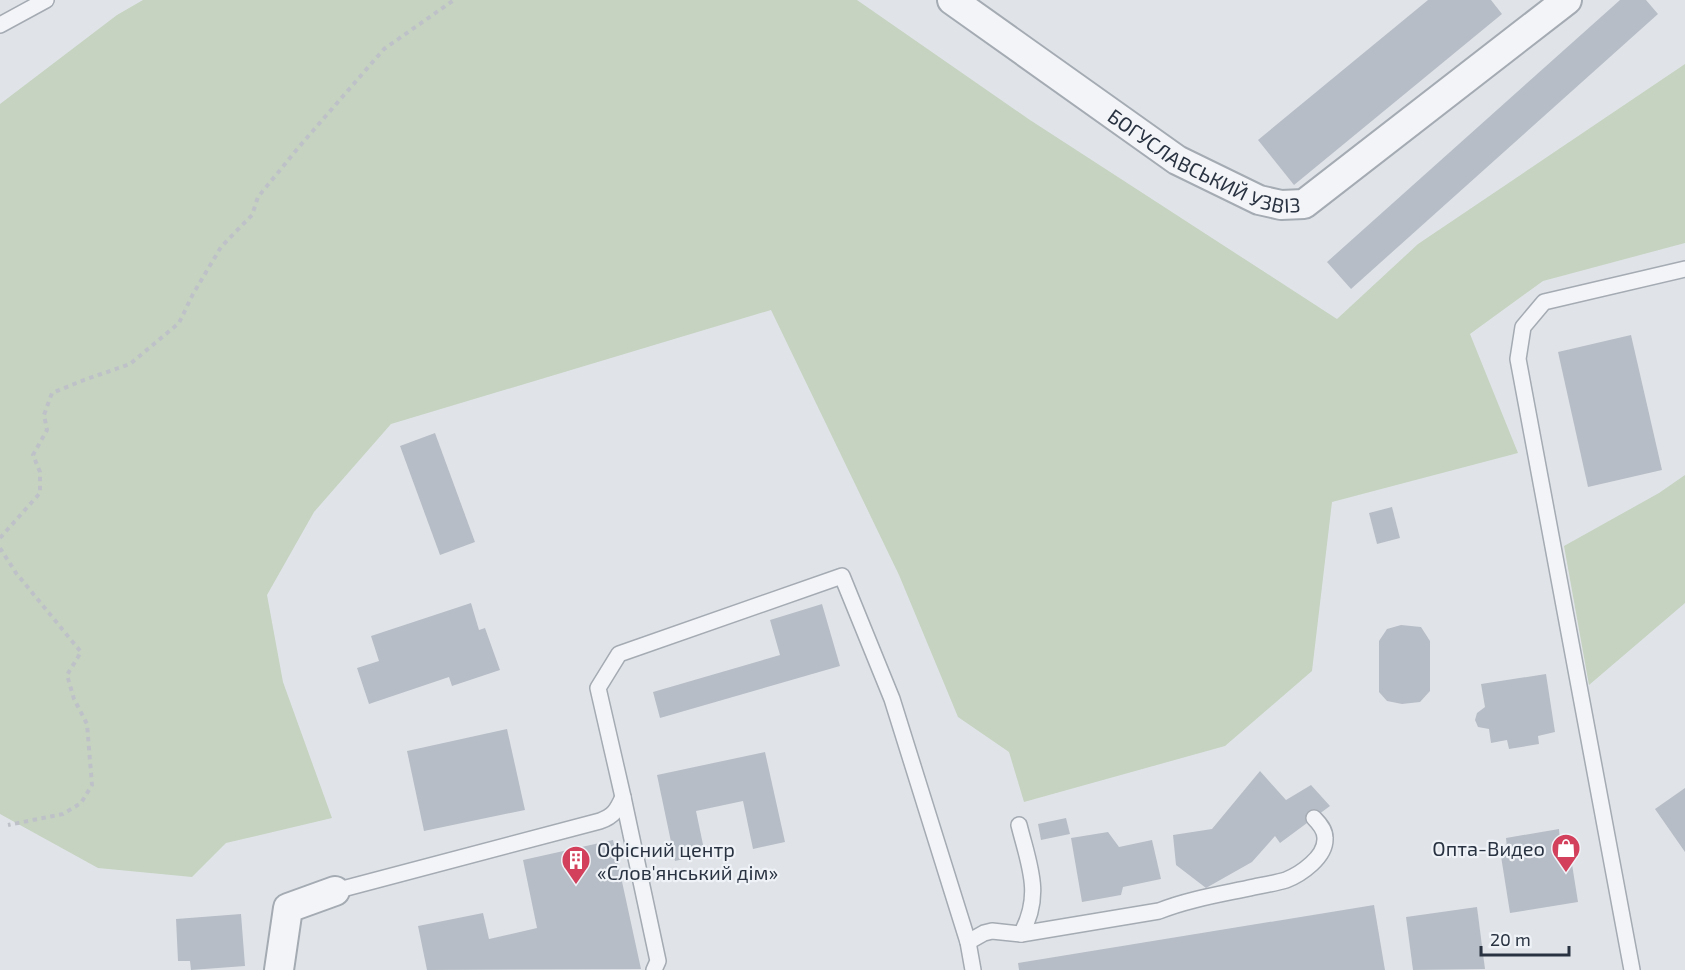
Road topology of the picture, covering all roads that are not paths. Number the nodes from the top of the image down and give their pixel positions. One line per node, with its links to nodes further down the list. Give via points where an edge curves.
1 (46, 0): 4 (lane)
2 (952, 0): 3 (street, БОГУСЛАВСЬКИЙ УЗВІЗ, via 1177,160 1258,200 1281,205 1304,204)
3 (1567, 0)
4 (0, 25)
5 (1685, 269): 15 (lane, via 1544,302 1523,327 1518,359)
6 (623, 797): 9 (lane, via 610,818); 11 (lane, via 598,688 619,654 842,576 892,699); 13 (lane, via 658,961)
7 (1314, 818): 10 (lane, via 1326,837 1324,846 1306,869 1284,880 1159,911)
8 (1019, 825): 10 (lane, via 1034,891 1030,916)
9 (334, 891): 12 (street, via 288,908)
10 (1021, 934): 11 (lane, via 992,931)
11 (968, 942): 14 (lane)
12 (279, 970)
13 (654, 970)
14 (973, 970)
15 (1632, 970)

